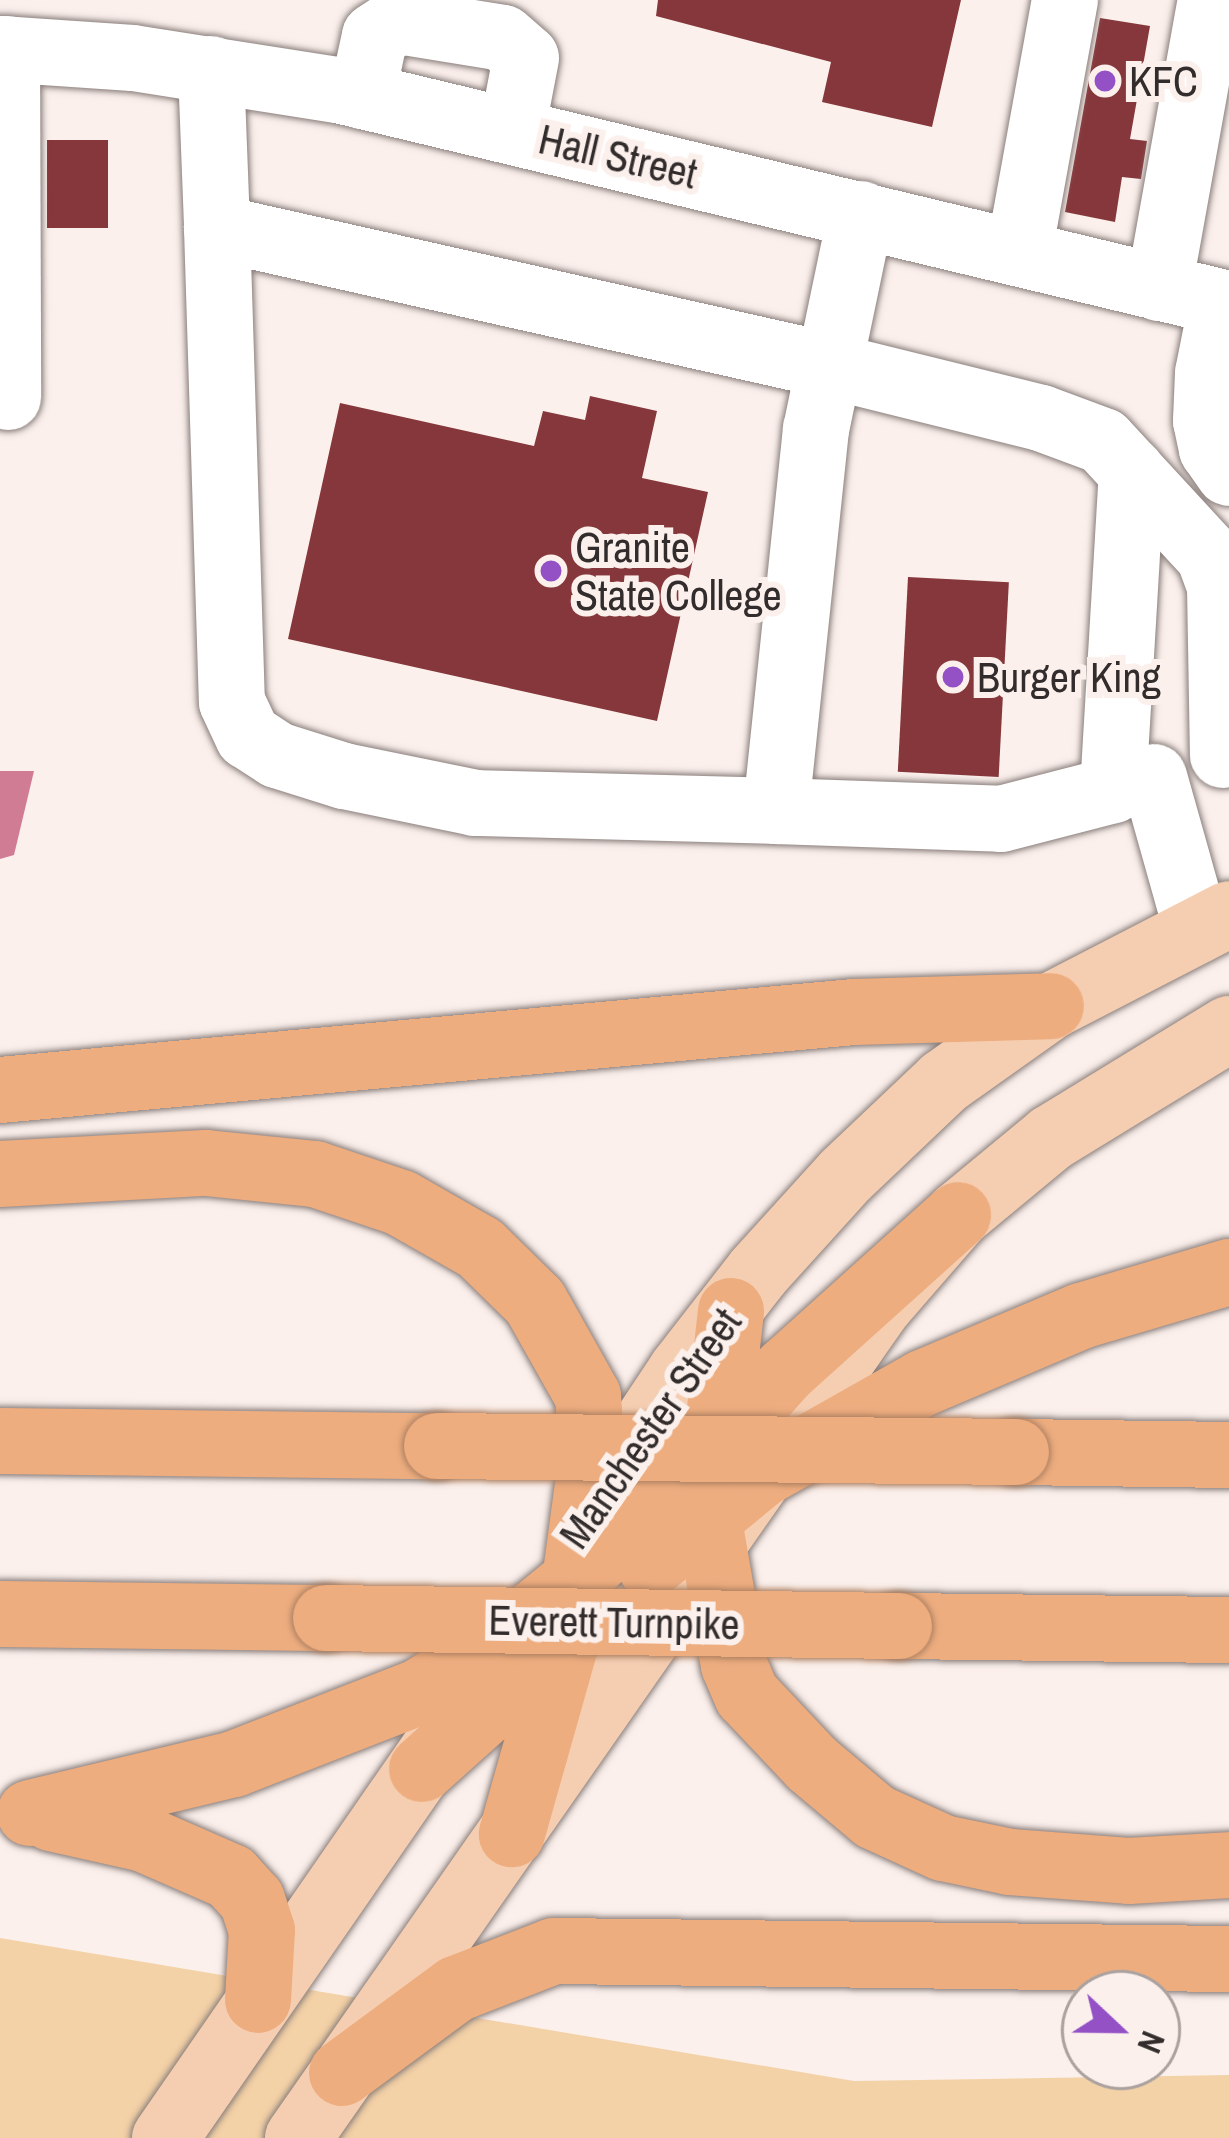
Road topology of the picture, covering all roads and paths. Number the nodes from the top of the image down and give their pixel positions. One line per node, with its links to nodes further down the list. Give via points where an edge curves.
1 (1065, 0): 10 (street)
2 (1211, 0): 11 (street)
3 (3, 49): 4 (street, Hall Street); 9 (street)
4 (211, 69): 5 (street, Hall Street); 8 (street)
5 (362, 96): 6 (street, Hall Street); 6 (street, via 375,36 398,22 503,38 526,58)
6 (512, 131): 7 (street, Hall Street)
7 (861, 214): 10 (street, Hall Street); 13 (street)
8 (217, 227): 13 (street); 19 (street, via 232,702 248,736 277,755 344,776 475,803)
9 (3, 252): 14 (street)
10 (1019, 253): 11 (street, Hall Street)
11 (1159, 288): 12 (street, Hall Street)
12 (1226, 304): 16 (street, via 1208,373 1206,421)
13 (827, 365): 15 (street, via 1040,418 1103,441); 19 (street)
14 (8, 397)
15 (1132, 472): 17 (street, via 1210,556 1220,586); 18 (street)
16 (1229, 473)
17 (1226, 755): 18 (street)
18 (1134, 783): 19 (street, via 1001,819); 20 (street)
19 (776, 811)
20 (1213, 922): 21 (main road, Manchester Street)
21 (1051, 1006): 23 (highway, via 853,1012); 26 (main road, Manchester Street, via 911,1113 758,1272)
22 (1229, 1029): 29 (main road, via 1051,1138 958,1215)
23 (0, 1090)
24 (0, 1174): 30 (highway, via 206,1163 314,1174 401,1203 480,1248 535,1302 589,1396)
25 (1229, 1272): 29 (highway, via 1081,1316)
26 (731, 1311): 29 (highway); 30 (main road, Manchester Street)
27 (0, 1441): 28 (highway, bridge)
28 (1229, 1455)
29 (741, 1458): 31 (highway); 33 (highway)
30 (587, 1508): 33 (main road, Manchester Street); 33 (highway)
31 (710, 1532): 33 (highway); 36 (main road); 37 (highway, via 734,1665 747,1695 875,1817 944,1848 1010,1862 1129,1871)
32 (0, 1614): 34 (highway, Everett Turnpike, bridge)
33 (552, 1616): 35 (highway, via 422,1691 314,1734 160,1785); 36 (highway); 39 (main road, Manchester Street, via 422,1769)
34 (1229, 1630)
35 (15, 1812): 39 (highway, via 144,1839 231,1876 252,1900 262,1930)
36 (512, 1834): 40 (main road)
37 (1229, 1865)
38 (1229, 1959): 40 (highway, via 554,1951 456,1989)
39 (258, 2000): 41 (main road, Manchester Street)
40 (342, 2073): 42 (main road)
41 (165, 2138)
42 (298, 2138)

